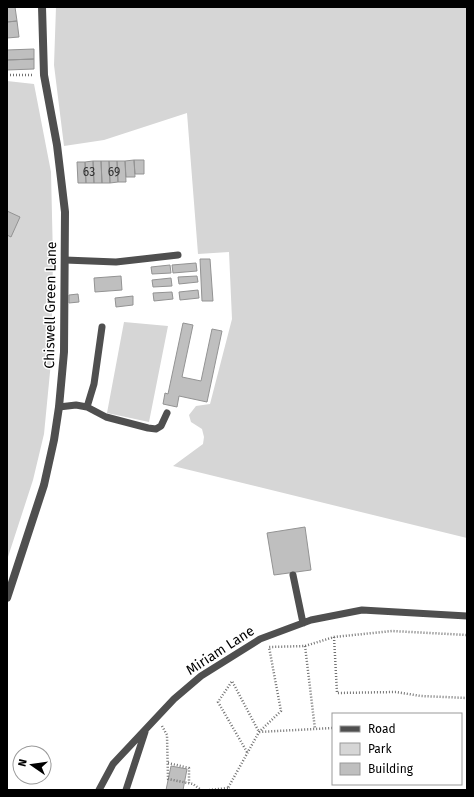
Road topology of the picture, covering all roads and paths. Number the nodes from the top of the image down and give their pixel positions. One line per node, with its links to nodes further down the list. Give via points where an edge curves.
1 (42, 7): 3 (street, Chiswell Green Lane)
2 (7, 75): 3 (path)
3 (44, 75): 5 (street, Chiswell Green Lane, via 57,145 64,204)
4 (178, 255): 5 (lane, via 116,262)
5 (65, 260): 7 (street, Chiswell Green Lane, via 64,352)
6 (102, 327): 8 (lane, via 94,384)
7 (59, 407): 8 (lane); 11 (street, Chiswell Green Lane, via 44,486)
8 (87, 407): 9 (lane, via 106,417 156,429 161,426)
9 (167, 412)
10 (294, 575): 13 (lane)
11 (7, 598)
12 (467, 616): 13 (lane, Miriam Lane, via 362,610)
13 (303, 623): 18 (lane, Miriam Lane, via 260,639 206,672)
14 (467, 635): 15 (path, via 392,631)
15 (334, 637): 16 (path); 17 (path, via 337,693 396,692)
16 (305, 646): 20 (path); 22 (path, via 269,648 281,711)
17 (467, 698)
18 (157, 717): 21 (lane, Miriam Lane); 24 (path, via 167,735)
19 (332, 728): 20 (path)
20 (315, 729): 22 (path)
21 (146, 730): 27 (lane, Miriam Lane, via 113,764); 28 (lane)
22 (259, 732): 23 (path); 23 (path, via 232,681 218,702)
23 (247, 753): 26 (path)
24 (168, 763): 25 (path, via 189,768); 25 (path, via 168,779)
25 (189, 783): 29 (path)
26 (229, 789): 30 (path)
27 (99, 790)
28 (126, 790)
29 (201, 790)
30 (209, 790)

